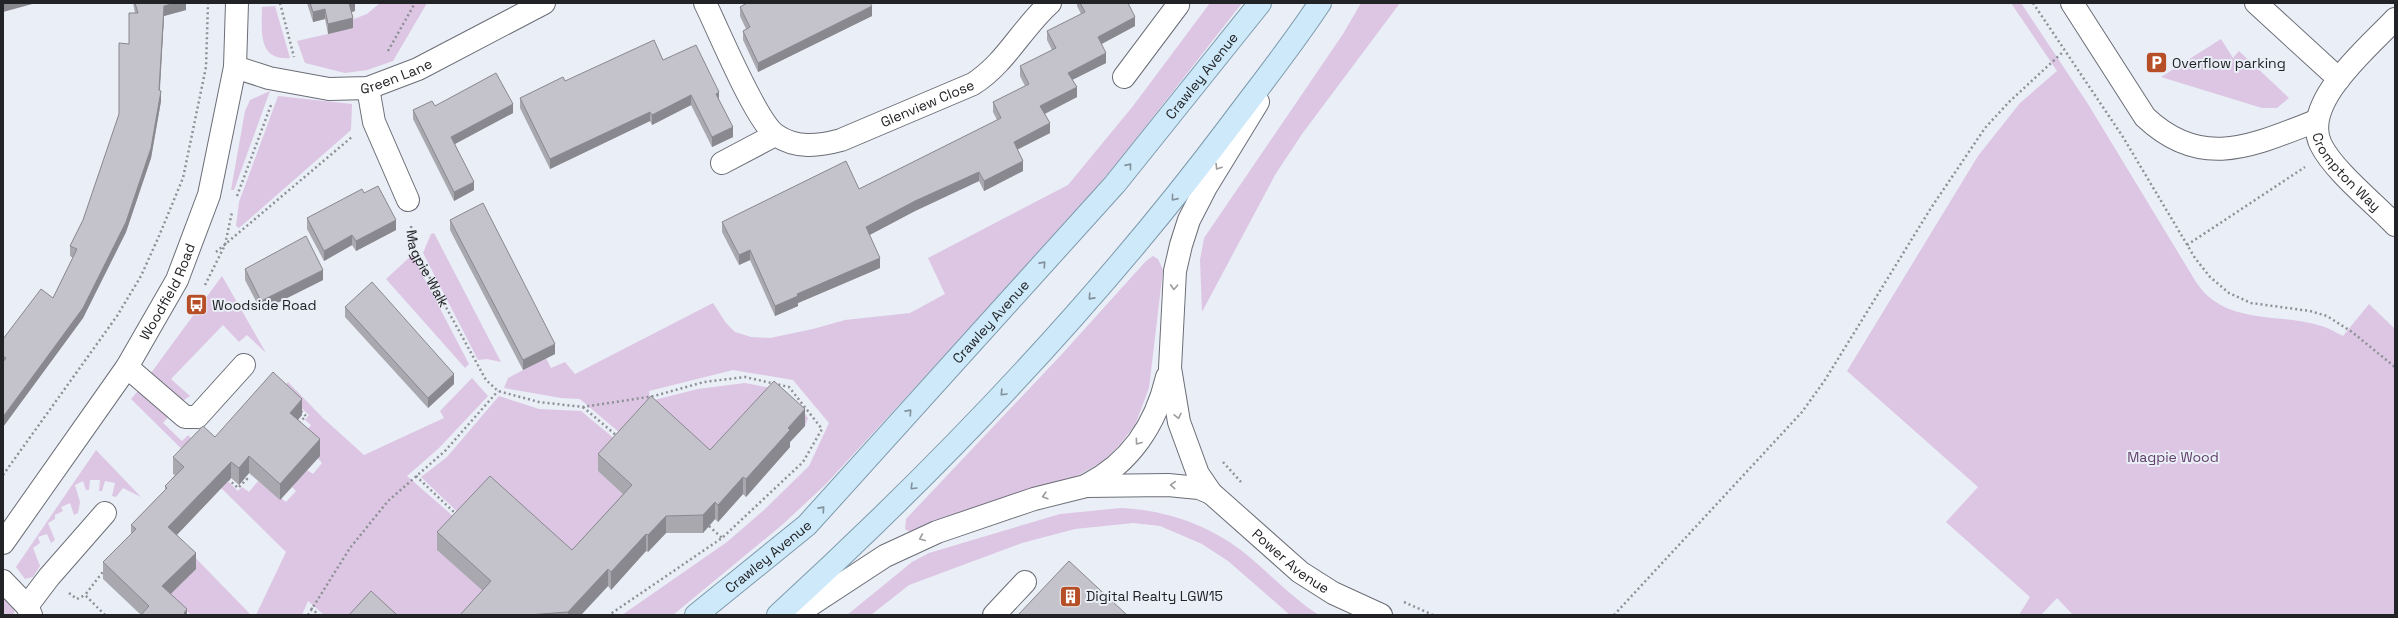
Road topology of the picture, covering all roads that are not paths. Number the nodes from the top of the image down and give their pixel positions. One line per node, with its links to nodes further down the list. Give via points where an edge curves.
1 (237, 3): 11 (street, Woodfield Road)
2 (544, 3): 14 (street, Green Lane, via 418,69)
3 (705, 3): 16 (street, via 748,93)
4 (1050, 3): 16 (street, Glenview Close, via 1032,21 990,74 973,84 841,140 823,145 808,146)
5 (1177, 3): 12 (street)
6 (1260, 3): 30 (main road, Crawley Avenue, one-way to 6, via 807,525 1115,184)
7 (2072, 3): 15 (street, via 2145,117 2180,142 2211,149 2245,147)
8 (2256, 3): 13 (street)
9 (1316, 9): 22 (street, one-way to 22, via 1206,186 1189,220 1175,271); 31 (main road, one-way to 31, via 1199,168 1103,284 945,456)
10 (2395, 19): 13 (street, Crompton Way)
11 (235, 67): 14 (street, Green Lane, via 281,80 329,89); 21 (street, Woodfield Road, via 209,195 177,280)
12 (1124, 77)
13 (2338, 80): 15 (street, Crompton Way, via 2323,101)
14 (368, 88): 18 (street, via 374,122)
15 (2316, 121): 19 (street, Crompton Way, via 2318,138 2326,154)
16 (775, 135): 17 (street)
17 (722, 163)
18 (408, 200)
19 (2395, 225)
20 (244, 365): 21 (street, via 197,417 185,418)
21 (127, 367): 26 (street, Woodfield Road)
22 (1170, 368): 23 (street, one-way to 23, via 1162,399 1140,439 1112,470); 24 (street, one-way to 24, via 1174,401 1184,442 1198,474)
23 (1086, 486): 24 (street, one-way to 23, via 1199,488 1168,485); 32 (street, one-way to 32, via 1034,499 913,542 885,556)
24 (1211, 493): 34 (street, Power Avenue, via 1300,572 1333,593)
25 (105, 513): 29 (street, via 49,577)
26 (3, 543)
27 (3, 582): 29 (street)
28 (1024, 582): 33 (street)
29 (29, 610)
30 (696, 615)
31 (778, 615)
32 (796, 615)
33 (994, 615)
34 (1381, 615)

